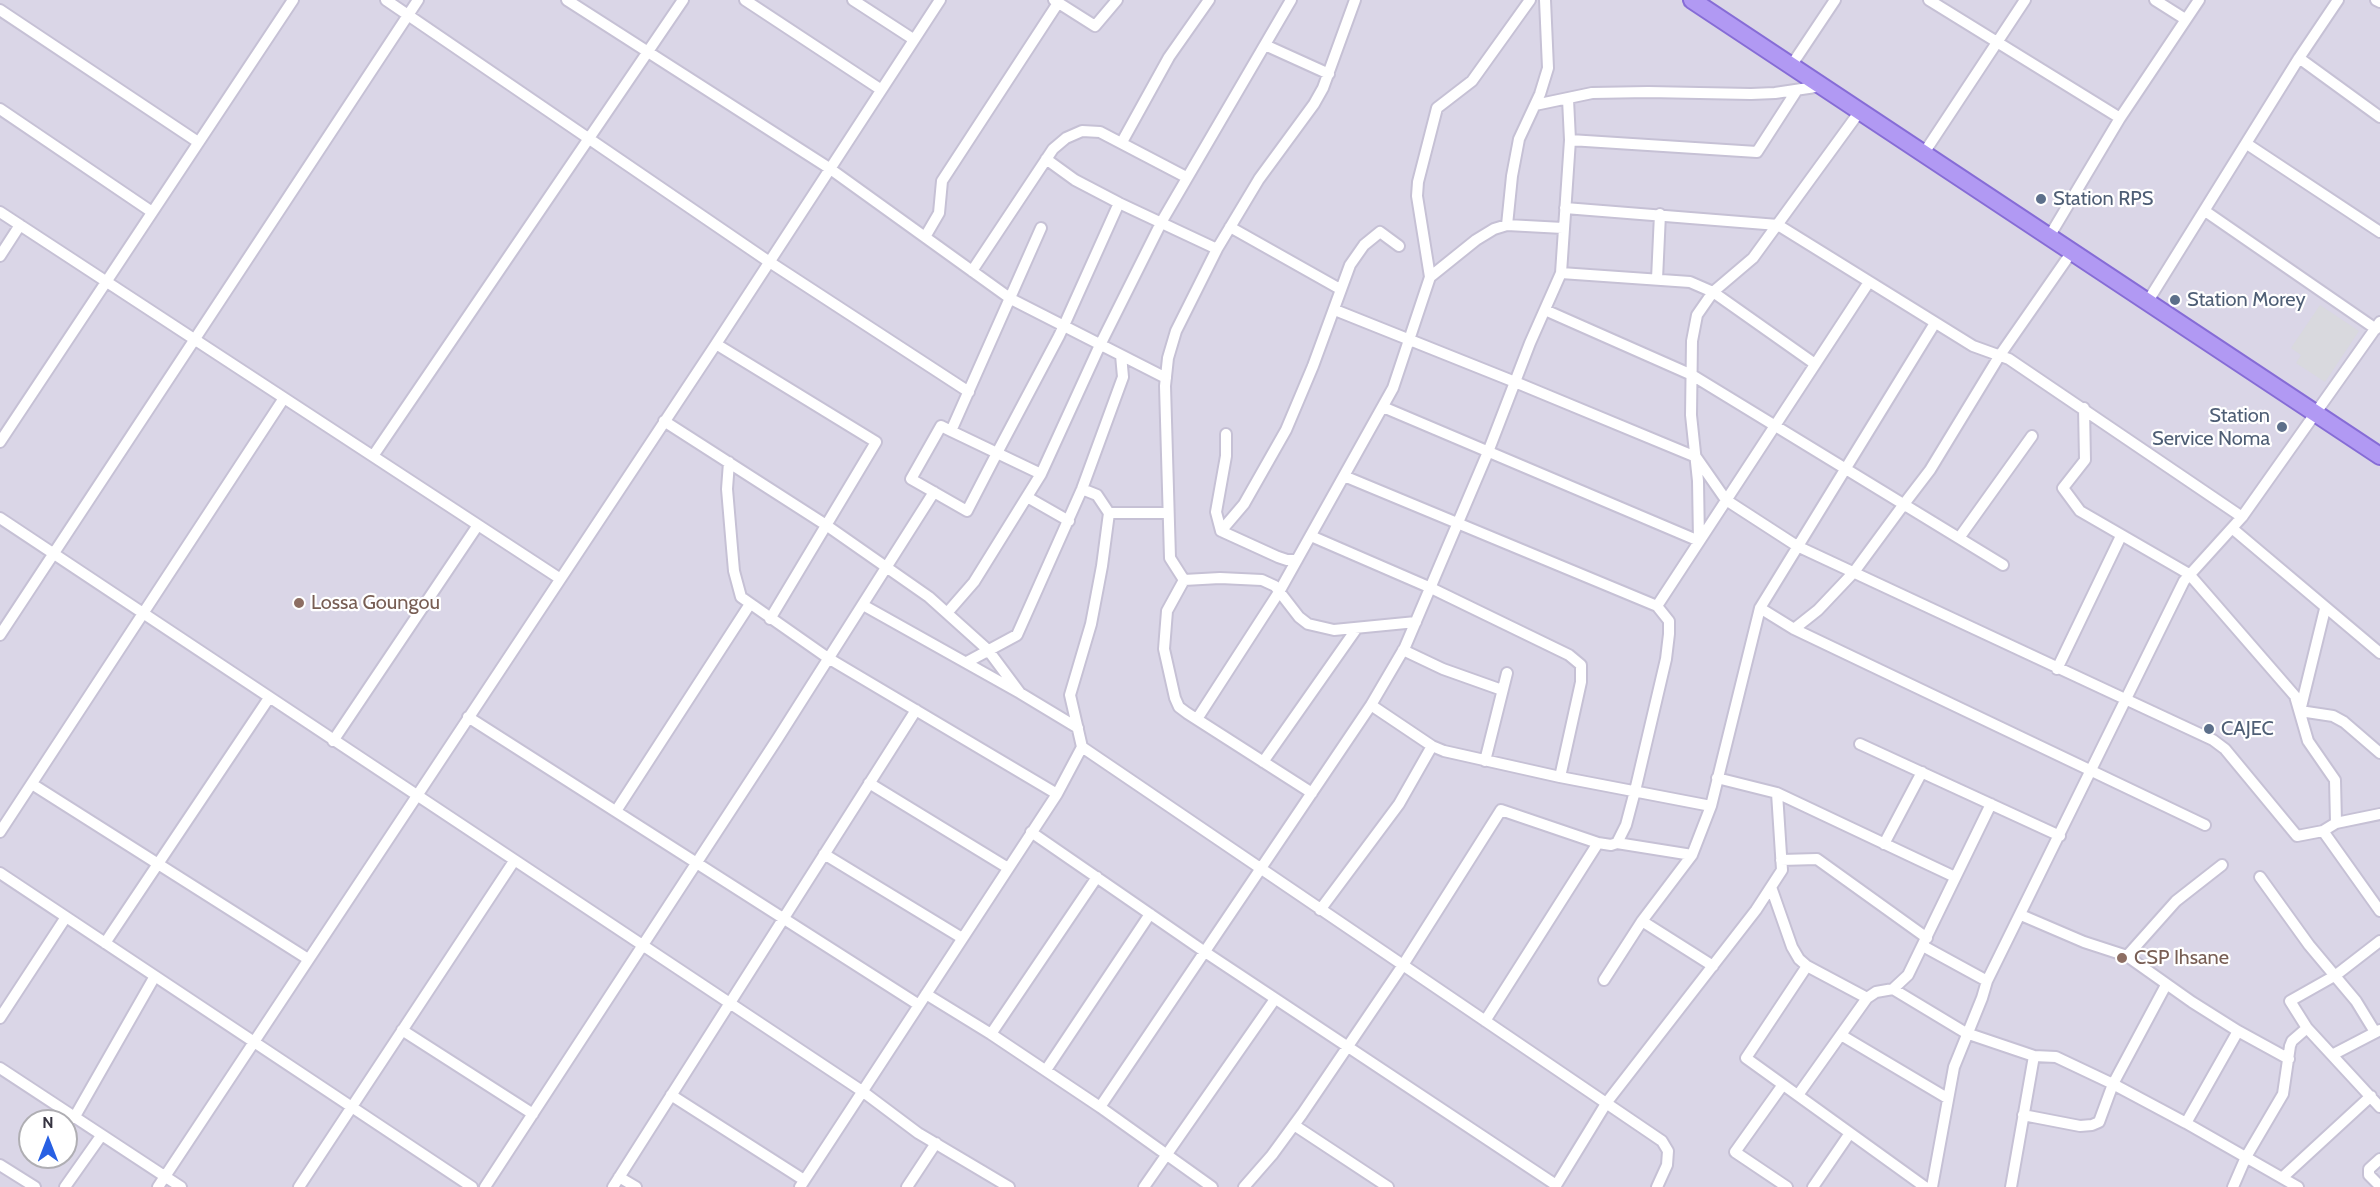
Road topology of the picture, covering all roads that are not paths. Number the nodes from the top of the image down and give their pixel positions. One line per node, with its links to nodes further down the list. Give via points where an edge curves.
1 (293, 0): 44 (street)
2 (386, 0): 24 (street)
3 (418, 0): 24 (street)
4 (567, 0): 29 (street)
5 (683, 0): 29 (street)
6 (745, 0): 34 (street)
7 (853, 0): 26 (street)
8 (940, 0): 26 (street)
9 (1118, 0): 22 (street, via 1095,26)
10 (1209, 0): 45 (street, via 1169,57)
11 (1291, 0): 28 (street)
12 (1355, 0): 32 (street)
13 (1530, 0): 74 (street, via 1472,81 1437,108 1417,196)
14 (1545, 0): 37 (street, via 1548,68)
15 (1692, 0): 31 (main road)
16 (1835, 0): 31 (street)
17 (1929, 0): 27 (street)
18 (2025, 0): 27 (street)
19 (2155, 0): 25 (street)
20 (2199, 0): 25 (street)
21 (2338, 0): 30 (street)
22 (1056, 1): 65 (street, via 942,181 939,213)
23 (0, 10): 44 (street)
24 (408, 15): 42 (street); 88 (street)
25 (2185, 19): 41 (street)
26 (913, 39): 34 (street)
27 (1997, 42): 41 (street); 47 (street)
28 (1265, 45): 32 (street); 50 (street)
29 (647, 52): 42 (street); 49 (street)
30 (2299, 58): 40 (street); 46 (street)
31 (1791, 66): 33 (main road)
32 (1329, 74): 61 (street, via 1314,104 1259,179)
33 (1822, 86): 35 (street); 39 (main road)
34 (880, 89): 49 (street)
35 (1797, 90): 36 (street, via 1751,94 1592,93); 43 (street, via 1757,152)
36 (1568, 99): 37 (street); 43 (street)
37 (1535, 105): 59 (street, via 1519,139)
38 (0, 109): 55 (street)
39 (1860, 111): 47 (main road); 60 (street)
40 (2380, 117)
41 (2120, 118): 66 (street)
42 (589, 138): 71 (street); 110 (street)
43 (1570, 140): 52 (street)
44 (198, 142): 55 (street)
45 (1122, 142): 48 (street, via 1101,132 1082,131 1066,138); 50 (street)
46 (2247, 144): 53 (street); 64 (street)
47 (1924, 153): 66 (main road)
48 (1046, 159): 51 (street, via 1075,180); 72 (street)
49 (829, 168): 65 (street); 71 (street)
50 (1186, 177): 57 (street)
51 (1119, 203): 57 (street); 85 (street)
52 (1565, 208): 56 (street); 63 (street)
53 (2205, 211): 81 (street); 86 (street)
54 (0, 212): 58 (street)
55 (152, 212): 76 (street)
56 (1660, 214): 60 (street); 75 (street)
57 (1162, 221): 68 (street); 90 (street)
58 (20, 225): 70 (street); 76 (street)
59 (1507, 225): 63 (street); 74 (street, via 1484,234)
60 (1778, 225): 77 (street); 79 (street, via 1753,258)
61 (1230, 227): 68 (street); 78 (street)
62 (1041, 228): 80 (street)
63 (1563, 228): 73 (street)
64 (2380, 232)
65 (925, 237): 72 (street)
66 (2049, 237): 69 (main road)
67 (1399, 246): 78 (street, via 1380,232 1364,245)
68 (1217, 249): 95 (street, via 1176,331)
69 (2071, 253): 81 (main road); 92 (street)
70 (0, 256)
71 (768, 261): 89 (street); 97 (street)
72 (972, 271): 80 (street)
73 (1561, 273): 75 (street); 83 (street)
74 (1430, 277): 87 (street)
75 (1657, 279): 79 (street, via 1690,282)
76 (106, 282): 88 (street); 107 (street)
77 (1869, 282): 84 (street); 93 (street)
78 (1340, 289): 82 (street)
79 (1713, 292): 93 (street); 94 (street, via 1694,324)
80 (1011, 298): 85 (street); 97 (street)
81 (2148, 301): 101 (main road)
82 (1335, 310): 87 (street); 131 (street, via 1286,430 1244,504)
83 (1545, 310): 94 (street); 96 (street)
84 (1935, 323): 92 (street, via 1973,346); 114 (street)
85 (1064, 326): 90 (street); 109 (street)
86 (2378, 326): 101 (street)
87 (1408, 339): 96 (street); 99 (street, via 1393,388)
88 (194, 340): 98 (street); 137 (street)
89 (716, 344): 102 (street); 129 (street, via 876,442)
90 (1100, 345): 91 (street); 115 (street)
91 (1121, 355): 95 (street); 117 (street, via 1123,377)
92 (2000, 355): 100 (street); 121 (street, via 1930,470)
93 (1815, 364): 103 (street)
94 (1692, 375): 103 (street); 112 (street)
95 (1166, 378): 123 (street)
96 (1515, 382): 108 (street); 112 (street)
97 (969, 392): 104 (street)
98 (284, 398): 110 (street); 153 (street)
99 (1383, 406): 108 (street); 116 (street)
100 (2084, 408): 124 (street); 133 (street, via 2085,460 2064,488 2080,511)
101 (2317, 414): 111 (main road); 124 (street)
102 (664, 421): 113 (street); 143 (street)
103 (1775, 425): 114 (street); 120 (street)
104 (951, 430): 109 (street); 118 (street, via 941,426 911,479)
105 (1227, 434): 131 (street, via 1216,512)
106 (2032, 436): 134 (street)
107 (0, 442)
108 (1488, 452): 127 (street); 135 (street)
109 (998, 453): 115 (street); 118 (street, via 967,511)
110 (373, 456): 128 (street)
111 (2380, 456)
112 (1696, 457): 120 (street); 135 (street)
113 (729, 462): 129 (street); 147 (street, via 727,489 734,571 741,597)
114 (1845, 469): 121 (street); 136 (street)
115 (1041, 474): 119 (street)
116 (1344, 476): 127 (street); 132 (street)
117 (1082, 489): 122 (street, via 1096,495); 126 (street)
118 (934, 492): 140 (street)
119 (1027, 497): 126 (street); 152 (street, via 974,582)
120 (1726, 500): 135 (street); 136 (street)
121 (1904, 504): 134 (street); 141 (street)
122 (1109, 513): 123 (street); 175 (street, via 1091,624 1070,695)
123 (1167, 513): 144 (street, via 1170,558)
124 (2242, 517): 130 (street)
125 (0, 518): 137 (street)
126 (1069, 521): 159 (street, via 1017,635)
127 (1456, 524): 145 (street); 149 (street)
128 (478, 525): 143 (street); 176 (street)
129 (826, 525): 140 (street); 154 (street)
130 (2233, 529): 142 (street); 151 (street)
131 (1221, 531): 138 (street, via 1287,561)
132 (1311, 536): 138 (street); 145 (street)
133 (2121, 536): 142 (street); 164 (street)
134 (1959, 538): 139 (street)
135 (1699, 541): 149 (street)
136 (1797, 546): 141 (street); 150 (street)
137 (53, 554): 153 (street); 158 (street)
138 (1297, 560): 146 (street)
139 (2003, 565)
140 (887, 568): 148 (street); 152 (street)
141 (1854, 572): 157 (street); 164 (street)
142 (2190, 574): 169 (street); 172 (street, via 2295,696)
143 (559, 578): 173 (street)
144 (1184, 580): 146 (street, via 1262,580); 174 (street, via 1167,611 1164,650 1179,707)
145 (1431, 588): 155 (street); 185 (street, via 1569,654 1581,665 1581,682)
146 (1280, 592): 156 (street, via 1308,624 1334,630); 174 (street)
147 (750, 604): 154 (street); 196 (street)
148 (863, 605): 162 (street); 163 (street)
149 (1657, 606): 189 (street, via 1669,621 1669,634)
150 (1760, 608): 157 (street); 186 (street)
151 (2325, 609): 161 (street); 172 (street)
152 (947, 613): 159 (street)
153 (144, 615): 168 (street); 188 (street)
154 (770, 619): 162 (street)
155 (1416, 622): 156 (street); 160 (street)
156 (1357, 628): 182 (street)
157 (1794, 629): 183 (street)
158 (0, 635)
159 (988, 650): 163 (street); 167 (street)
160 (1403, 650): 166 (street); 170 (street)
161 (2380, 653)
162 (828, 658): 171 (street); 211 (street)
163 (967, 662): 167 (street)
164 (2057, 669): 169 (street)
165 (1507, 673): 166 (street)
166 (1502, 690): 181 (street)
167 (1020, 693): 175 (street)
168 (269, 698): 176 (street); 212 (street)
169 (2125, 701): 183 (street); 200 (street, via 2225,749 2297,836)
170 (1371, 705): 179 (street); 190 (street)
171 (916, 710): 187 (street); 192 (street)
172 (2300, 711): 180 (street, via 2333,716); 198 (street, via 2308,741 2335,780)
173 (468, 717): 193 (street); 196 (street)
174 (1197, 719): 182 (street)
175 (1078, 728): 178 (street)
176 (333, 741): 193 (street)
177 (1860, 744): 184 (street)
178 (1082, 747): 192 (street); 215 (street)
179 (1432, 747): 181 (street); 221 (street, via 1399,804)
180 (2380, 753)
181 (1485, 761): 185 (street)
182 (1263, 762): 190 (street)
183 (2092, 770): 199 (street); 203 (street)
184 (1922, 772): 194 (street); 206 (street)
185 (1560, 777): 189 (street)
186 (1717, 778): 191 (street); 195 (street)
187 (869, 783): 207 (street); 214 (street)
188 (32, 784): 201 (street); 212 (street)
189 (1635, 791): 195 (street); 205 (street)
190 (1312, 793): 215 (street)
191 (1777, 793): 206 (street); 209 (street)
192 (1057, 794): 202 (street)
193 (415, 796): 210 (street); 235 (street)
194 (1990, 804): 203 (street); 218 (street)
195 (1712, 806): 208 (street)
196 (615, 811): 211 (street)
197 (2380, 814): 198 (street)
198 (2336, 823): 200 (street)
199 (2205, 825)
200 (2323, 831): 222 (street)
201 (0, 832)
202 (1031, 832): 214 (street); 217 (street)
203 (2060, 836): 224 (street)
204 (1598, 843): 205 (street); 236 (street, via 1501,810); 251 (street)
205 (1617, 843): 208 (street)
206 (1884, 844): 218 (street)
207 (824, 854): 226 (street); 228 (street)
208 (1692, 855): 227 (street)
209 (1781, 860): 220 (street, via 1782,870); 230 (street, via 1817,859)
210 (514, 861): 232 (street); 253 (street)
211 (696, 863): 226 (street); 232 (street)
212 (158, 864): 231 (street); 235 (street)
213 (2222, 865): 234 (street, via 2176,902)
214 (1008, 868): 228 (street)
215 (1261, 870): 221 (street); 233 (street)
216 (0, 873): 225 (street)
217 (1096, 877): 223 (street); 257 (street)
218 (1955, 877): 230 (street)
219 (2260, 877): 239 (street)
220 (1771, 887): 237 (street); 238 (street, via 1792,947)
221 (1320, 910): 236 (street)
222 (2380, 911)
223 (1150, 914): 233 (street); 265 (street)
224 (2020, 915): 234 (street); 242 (street)
225 (66, 917): 231 (street); 250 (street)
226 (783, 918): 248 (street); 249 (street)
227 (1642, 921): 237 (street); 241 (street)
228 (962, 938): 245 (street)
229 (2380, 941): 239 (street)
230 (1925, 942): 242 (street); 244 (street, via 1908,975)
231 (105, 943): 240 (street)
232 (643, 945): 248 (street); 279 (street)
233 (1205, 952): 247 (street); 275 (street)
234 (2127, 956): 243 (street)
235 (308, 959): 259 (street)
236 (1403, 965): 251 (street); 260 (street)
237 (1713, 966): 273 (street)
238 (1807, 966): 246 (street); 267 (street, via 1746,1058)
239 (2336, 975): 252 (street, via 2290,1001); 255 (street)
240 (155, 976): 259 (street); 278 (street)
241 (1604, 980)
242 (1987, 981): 256 (street)
243 (2166, 985): 254 (street); 266 (street)
244 (1893, 989): 246 (street); 256 (street)
245 (926, 994): 249 (street); 257 (street)
246 (1867, 998): 258 (street)
247 (1275, 999): 260 (street); 287 (street)
248 (729, 1003): 268 (street); 269 (street)
249 (919, 1005): 268 (street)
250 (0, 1018)
251 (1485, 1021): 273 (street)
252 (2307, 1028): 261 (street); 263 (street, via 2292,1041)
253 (402, 1030): 274 (street); 279 (street)
254 (2238, 1031): 263 (street); 282 (street)
255 (2378, 1031): 261 (street)
256 (1966, 1033): 262 (street); 272 (street)
257 (991, 1034): 265 (street)
258 (1841, 1035): 270 (street); 272 (street)
259 (254, 1042): 274 (street); 291 (street)
260 (1347, 1046): 283 (street); 295 (street)
261 (2332, 1055): 271 (street)
262 (2034, 1056): 266 (street, via 2056,1057); 280 (street)
263 (2289, 1059): 288 (street, via 2278,1105)
264 (0, 1068): 277 (street)
265 (1046, 1070): 275 (street)
266 (2113, 1084): 280 (street, via 2103,1115 2092,1125); 282 (street)
267 (1782, 1086): 270 (street); 313 (street, via 1735,1152)
268 (862, 1091): 286 (street); 294 (street)
269 (671, 1095): 292 (street); 294 (street)
270 (1798, 1095): 284 (street)
271 (2371, 1096): 276 (street); 293 (street)
272 (1947, 1098): 316 (street)
273 (1607, 1102): 295 (street); 296 (street, via 1662,1141 1668,1151)
274 (352, 1107): 302 (street); 303 (street)
275 (1101, 1107): 287 (street)
276 (2380, 1107)
277 (61, 1109)
278 (78, 1111)
279 (533, 1114): 304 (street)
280 (2023, 1115): 317 (street)
281 (78, 1121): 285 (street)
282 (2186, 1123): 288 (street)
283 (1294, 1125): 311 (street); 312 (street)
284 (1850, 1133): 314 (street); 315 (street)
285 (101, 1136): 291 (street); 299 (street)
286 (936, 1143): 307 (street); 308 (street)
287 (1166, 1154): 309 (street); 310 (street)
288 (2246, 1157): 293 (street); 318 (street)
289 (2380, 1159): 297 (street, via 2369,1169 2369,1175)
290 (0, 1165): 298 (street)
291 (165, 1176): 300 (street); 301 (street)
292 (619, 1177): 305 (street); 306 (street)
293 (2283, 1177): 319 (street)
294 (802, 1184)
295 (1556, 1186)
296 (1659, 1186)
297 (2380, 1186)
298 (34, 1187)
299 (65, 1187)
300 (158, 1187)
301 (182, 1187)
302 (299, 1187)
303 (472, 1187)
304 (485, 1187)
305 (613, 1187)
306 (636, 1187)
307 (907, 1187)
308 (1009, 1187)
309 (1144, 1187)
310 (1212, 1187)
311 (1244, 1187)
312 (1389, 1187)
313 (1787, 1187)
314 (1813, 1187)
315 (1925, 1187)
316 (1932, 1187)
317 (2011, 1187)
318 (2233, 1187)
319 (2298, 1187)

